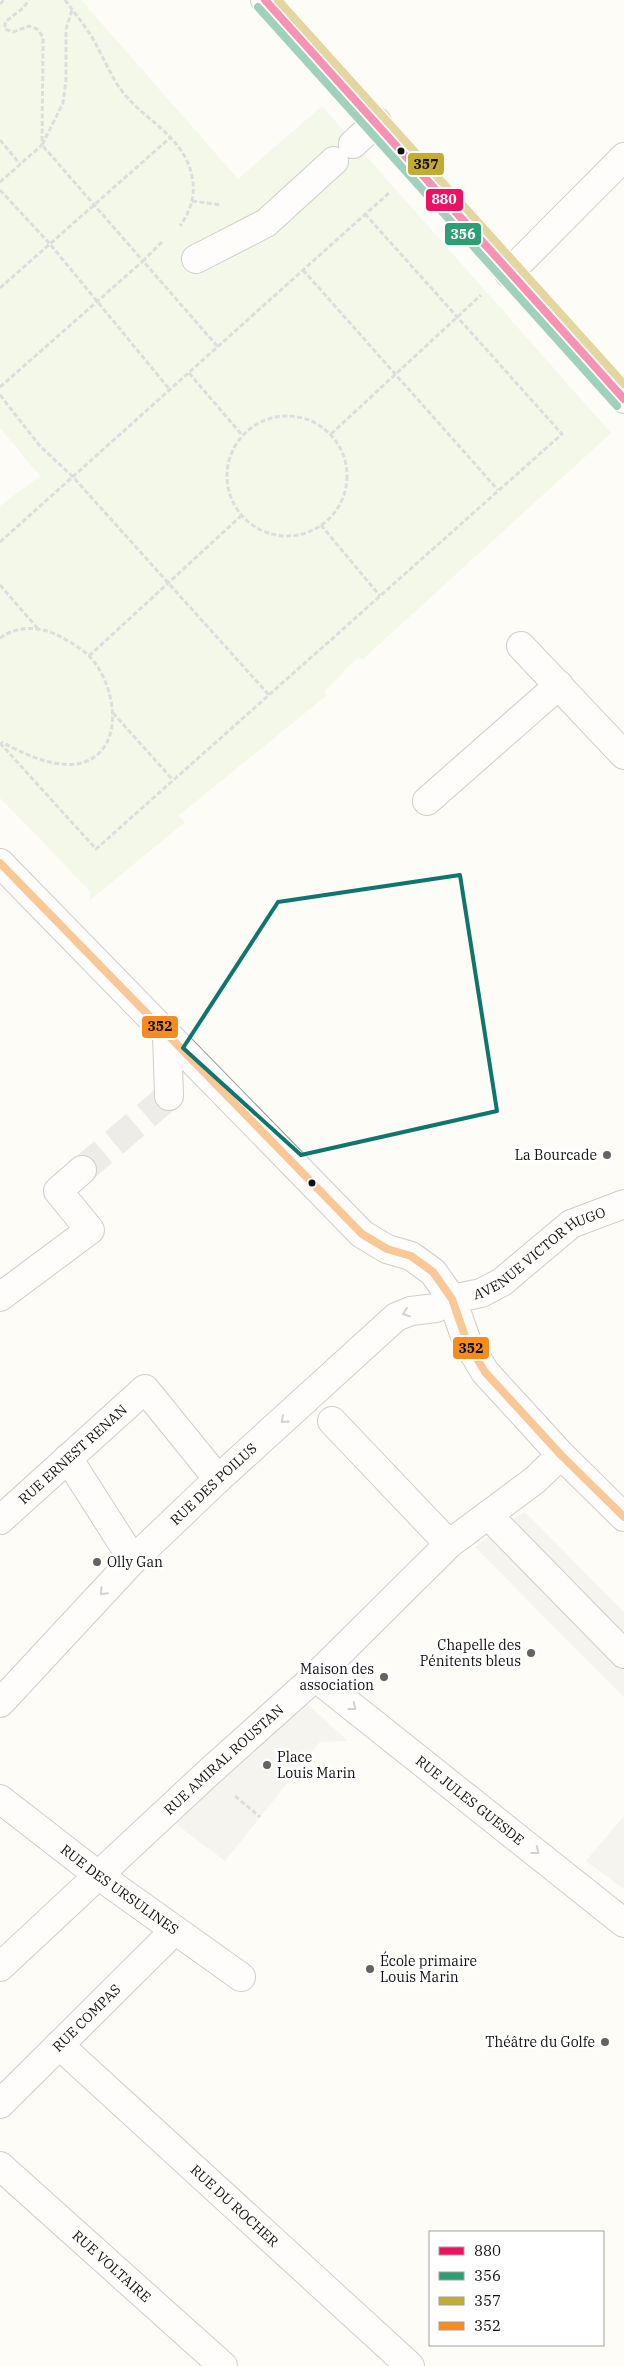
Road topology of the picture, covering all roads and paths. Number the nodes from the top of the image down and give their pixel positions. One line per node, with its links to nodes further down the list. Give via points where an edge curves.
1 (4, 0): 5 (path)
2 (29, 0): 10 (path, via 5,22 5,29 13,32 29,26 37,29 43,37)
3 (65, 0): 6 (path)
4 (265, 0): 7 (street)
5 (0, 4)
6 (72, 10): 8 (path, via 90,33 117,84 135,106); 10 (path, via 66,29 63,103)
7 (377, 122): 19 (street, via 266,223); 22 (street)
8 (171, 137): 15 (path); 16 (path, via 190,164 195,189 190,209)
9 (0, 140): 12 (path)
10 (42, 145): 12 (path); 15 (path)
11 (624, 157): 22 (street)
12 (20, 164): 13 (path)
13 (0, 182)
14 (0, 190): 18 (path)
15 (94, 205): 18 (path); 20 (path)
16 (174, 231)
17 (168, 237): 20 (path)
18 (50, 244): 23 (path); 25 (path)
19 (196, 259)
20 (143, 261): 25 (path); 27 (path)
21 (303, 270): 26 (path, via 365,214); 27 (path); 29 (path)
22 (510, 273): 33 (street)
23 (0, 288)
24 (483, 293): 26 (path)
25 (97, 301): 30 (path); 31 (path)
26 (457, 317): 29 (path); 37 (path, via 562,434)
27 (218, 347): 28 (path)
28 (189, 373): 31 (path); 35 (path)
29 (395, 374): 34 (path); 37 (path)
30 (0, 387)
31 (170, 390): 36 (path)
32 (0, 395): 36 (path, via 40,446)
33 (624, 400)
34 (331, 434): 35 (path, via 314,422 295,416 276,416 257,423); 39 (path, via 342,452 347,472 345,492 336,511)
35 (242, 435): 38 (path, via 232,450 226,469 228,489)
36 (73, 476): 40 (path); 41 (path)
37 (498, 490): 43 (path)
38 (242, 515): 39 (path, via 264,532 283,536 303,534); 41 (path)
39 (321, 525): 43 (path)
40 (0, 542)
41 (169, 583): 47 (path); 49 (path)
42 (0, 585): 44 (path)
43 (380, 596): 49 (path)
44 (38, 629): 45 (path, via 10,631); 47 (path, via 53,632)
45 (0, 638)
46 (521, 646): 48 (street)
47 (89, 656): 50 (path, via 103,677)
48 (559, 685): 52 (street); 54 (street)
49 (269, 695): 53 (path)
50 (113, 713): 51 (path, via 111,734 105,746 96,757 77,764 32,757); 53 (path)
51 (0, 742): 53 (path, via 96,848)
52 (624, 755)
53 (173, 780)
54 (427, 801)
55 (0, 863): 56 (street)
56 (167, 1036): 57 (street); 61 (street, via 362,1234 387,1249 411,1256 433,1272)
57 (169, 1096)
58 (82, 1170): 60 (street, via 58,1191 90,1230)
59 (624, 1204): 61 (street, AVENUE VICTOR HUGO, via 571,1224 502,1282 480,1293)
60 (0, 1297)
61 (452, 1299): 63 (street, via 467,1342 485,1372); 65 (street, RUE DES POILUS, one-way to 65, via 436,1308 411,1311 396,1317)
62 (332, 1421): 69 (street)
63 (561, 1455): 66 (street, RUE AMIRAL ROUSTAN, via 536,1480); 67 (street)
64 (68, 1458): 65 (street, RUE ERNEST RENAN, via 145,1389); 68 (street, RUE ERNEST RENAN); 70 (street)
65 (218, 1479): 70 (street, RUE DES POILUS)
66 (488, 1515): 69 (street, RUE AMIRAL ROUSTAN); 71 (street)
67 (624, 1517)
68 (0, 1520)
69 (449, 1544): 72 (street, RUE AMIRAL ROUSTAN)
70 (133, 1560): 73 (street, RUE DES POILUS, one-way to 73)
71 (624, 1654)
72 (315, 1677): 75 (street, RUE AMIRAL ROUSTAN); 76 (street, RUE JULES GUESDE, one-way to 76)
73 (0, 1703)
74 (0, 1798): 75 (street, RUE DES URSULINES)
75 (98, 1875): 77 (street, RUE DES URSULINES); 78 (street, RUE AMIRAL ROUSTAN)
76 (624, 1923)
77 (175, 1930): 79 (street, RUE DES URSULINES); 80 (street, RUE COMPAS)
78 (0, 1967)
79 (242, 1977)
80 (59, 2045): 81 (street, RUE COMPAS); 84 (street, RUE DU ROCHER)
81 (0, 2104)
82 (0, 2166): 83 (street, RUE VOLTAIRE)
83 (223, 2366)
84 (410, 2366)

